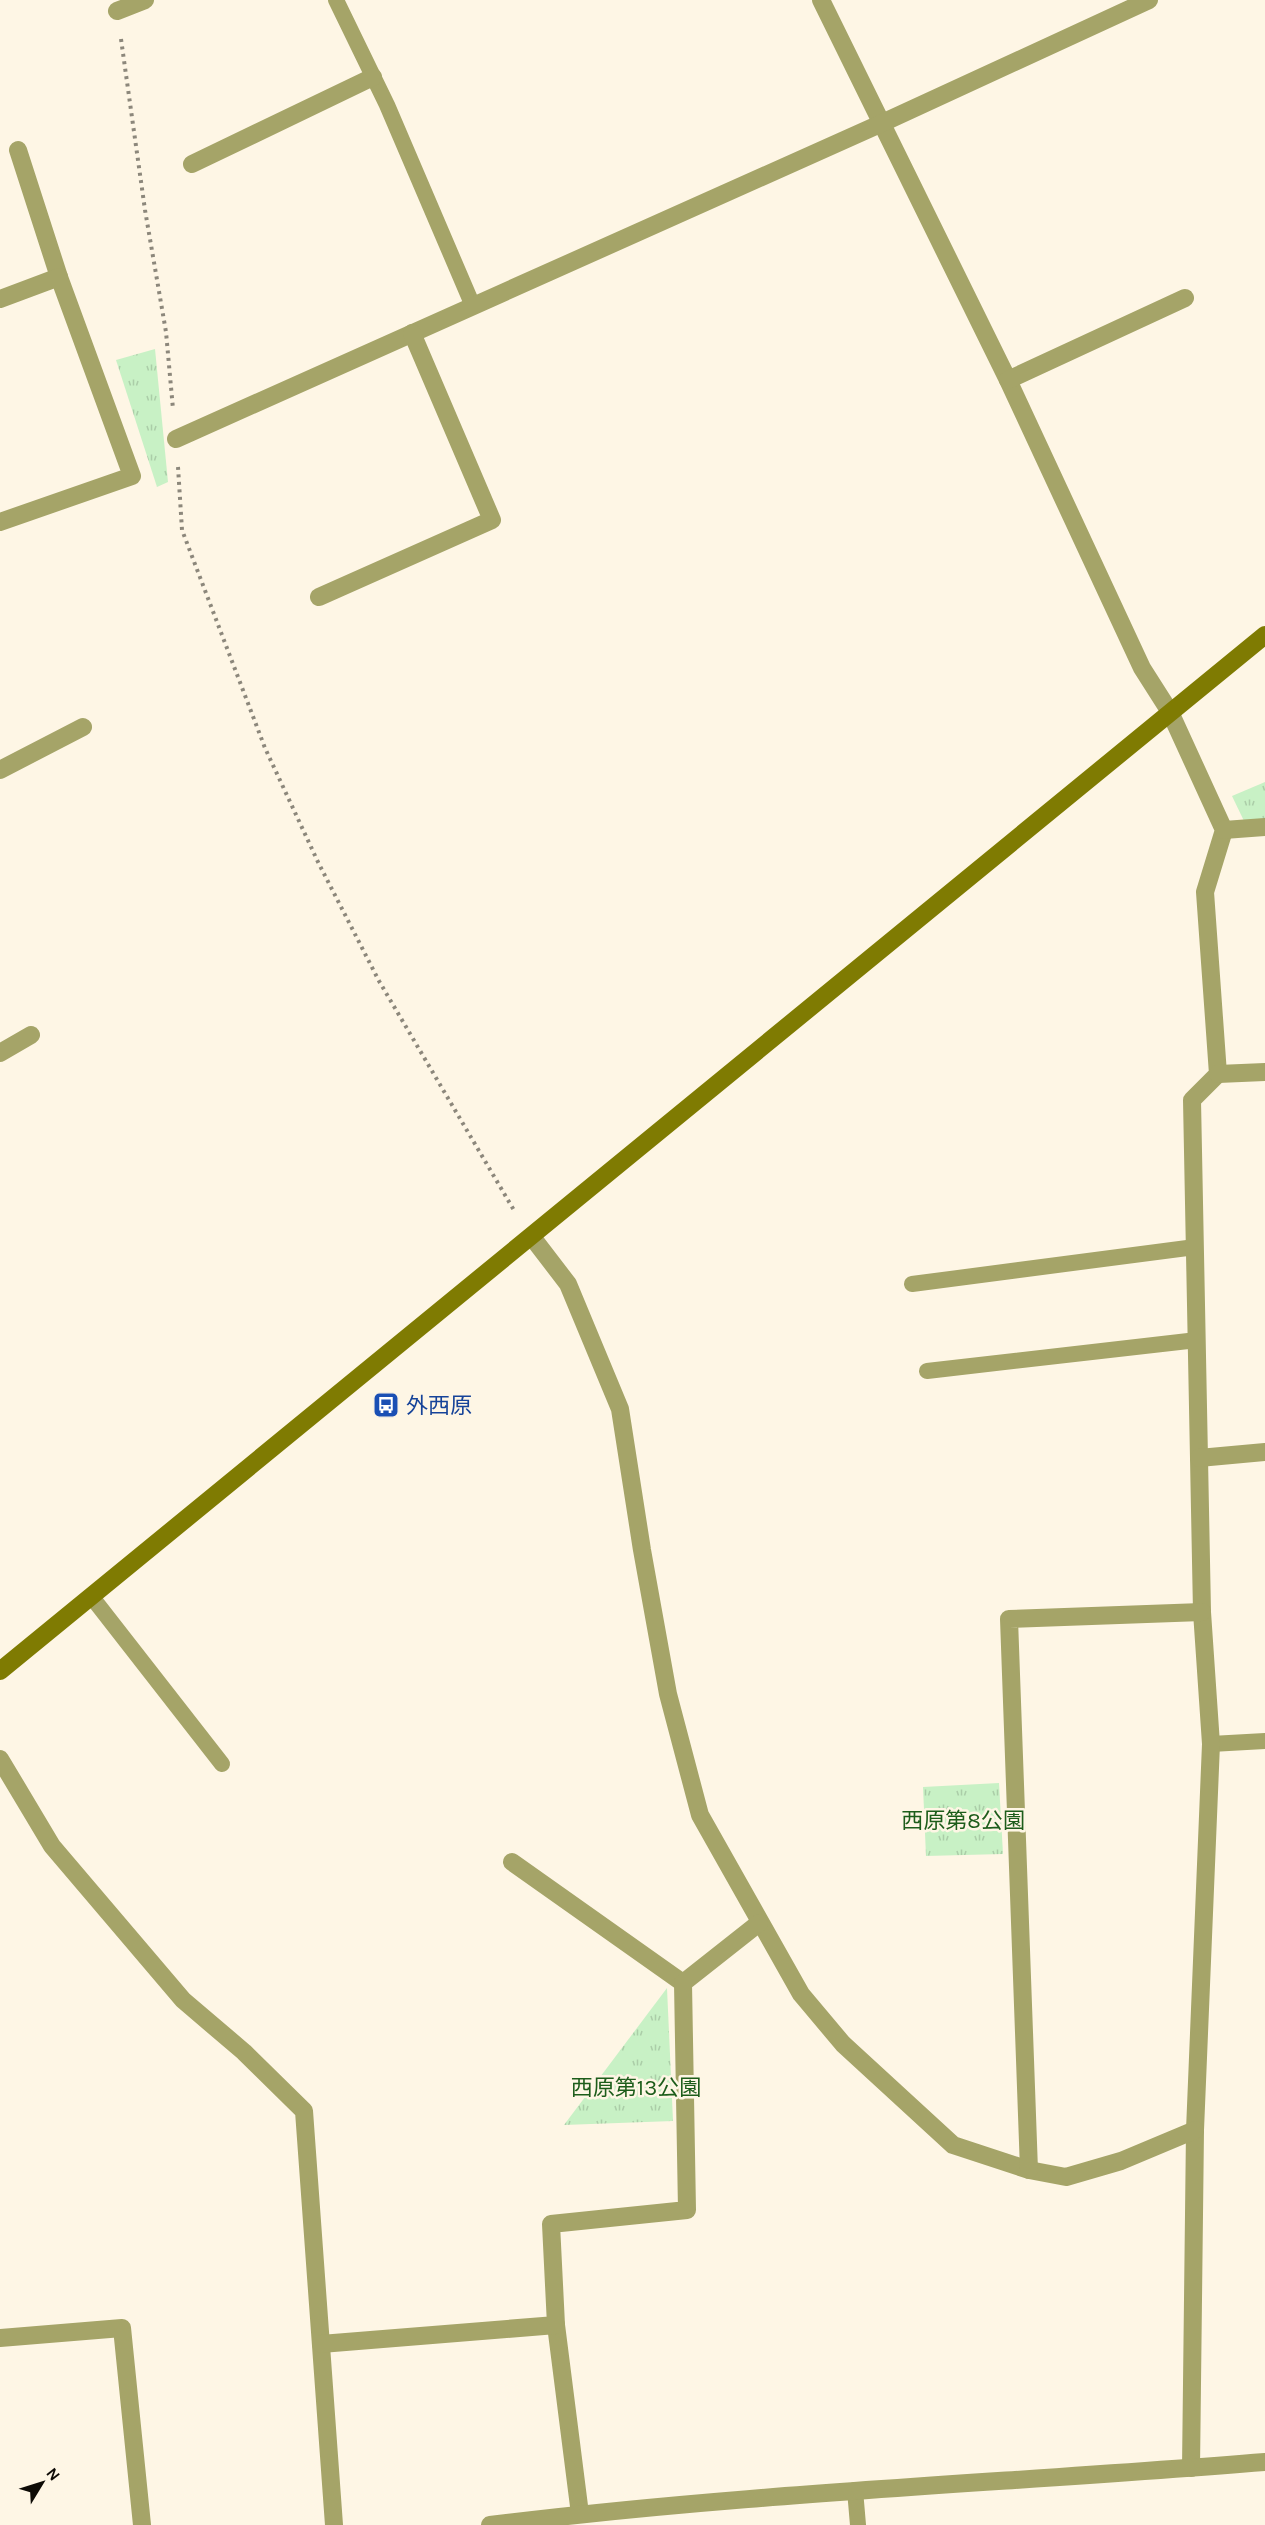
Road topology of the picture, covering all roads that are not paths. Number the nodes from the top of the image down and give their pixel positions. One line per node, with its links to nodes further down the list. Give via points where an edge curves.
1 (145, 0): 5 (street)
2 (336, 0): 6 (lane)
3 (821, 0): 7 (street)
4 (1149, 0): 7 (street)
5 (117, 11)
6 (374, 77): 9 (street); 13 (lane)
7 (880, 124): 13 (street); 15 (street)
8 (18, 150): 10 (street)
9 (192, 164)
10 (59, 277): 12 (street); 17 (street, via 132,476)
11 (1185, 298): 15 (street)
12 (0, 299)
13 (473, 306): 14 (street)
14 (412, 333): 16 (street); 18 (street, via 492,520)
15 (1008, 380): 20 (street, via 1142,668)
16 (176, 439)
17 (0, 522)
18 (319, 597)
19 (1265, 635): 20 (street)
20 (1170, 712): 24 (street); 29 (street)
21 (82, 726): 22 (street)
22 (0, 770)
23 (1265, 827): 24 (street)
24 (1224, 830): 28 (street, via 1205,892)
25 (31, 1035): 26 (street)
26 (0, 1053)
27 (1265, 1072): 28 (street)
28 (1218, 1074): 30 (street, via 1192,1100)
29 (532, 1237): 36 (street); 44 (street, via 568,1284 620,1408 668,1694 700,1815)
30 (1195, 1247): 31 (lane); 32 (street)
31 (912, 1284)
32 (1197, 1340): 33 (lane); 35 (street)
33 (927, 1371)
34 (1265, 1452): 35 (street)
35 (1198, 1458): 37 (street)
36 (91, 1596): 38 (street); 42 (lane)
37 (1202, 1612): 40 (street); 47 (street, via 1009,1619)
38 (0, 1671)
39 (1265, 1741): 40 (lane)
40 (1211, 1744): 46 (street)
41 (0, 1759): 50 (street, via 52,1846 183,2000 304,2111)
42 (222, 1764)
43 (512, 1862): 45 (street)
44 (759, 1923): 45 (street); 47 (street, via 801,1994 843,2044 953,2145)
45 (683, 1983): 48 (street, via 687,2210 551,2224)
46 (1195, 2130): 47 (street, via 1121,2161 1066,2177); 52 (street)
47 (1029, 2170)
48 (555, 2325): 50 (street); 54 (street)
49 (0, 2338): 56 (street, via 122,2328)
50 (321, 2344): 57 (street)
51 (1265, 2462): 52 (street)
52 (1191, 2468): 53 (street)
53 (855, 2490): 54 (street); 59 (lane)
54 (580, 2514): 55 (street)
55 (558, 2521): 58 (street)
56 (142, 2525)
57 (334, 2525)
58 (490, 2525)
59 (858, 2525)

